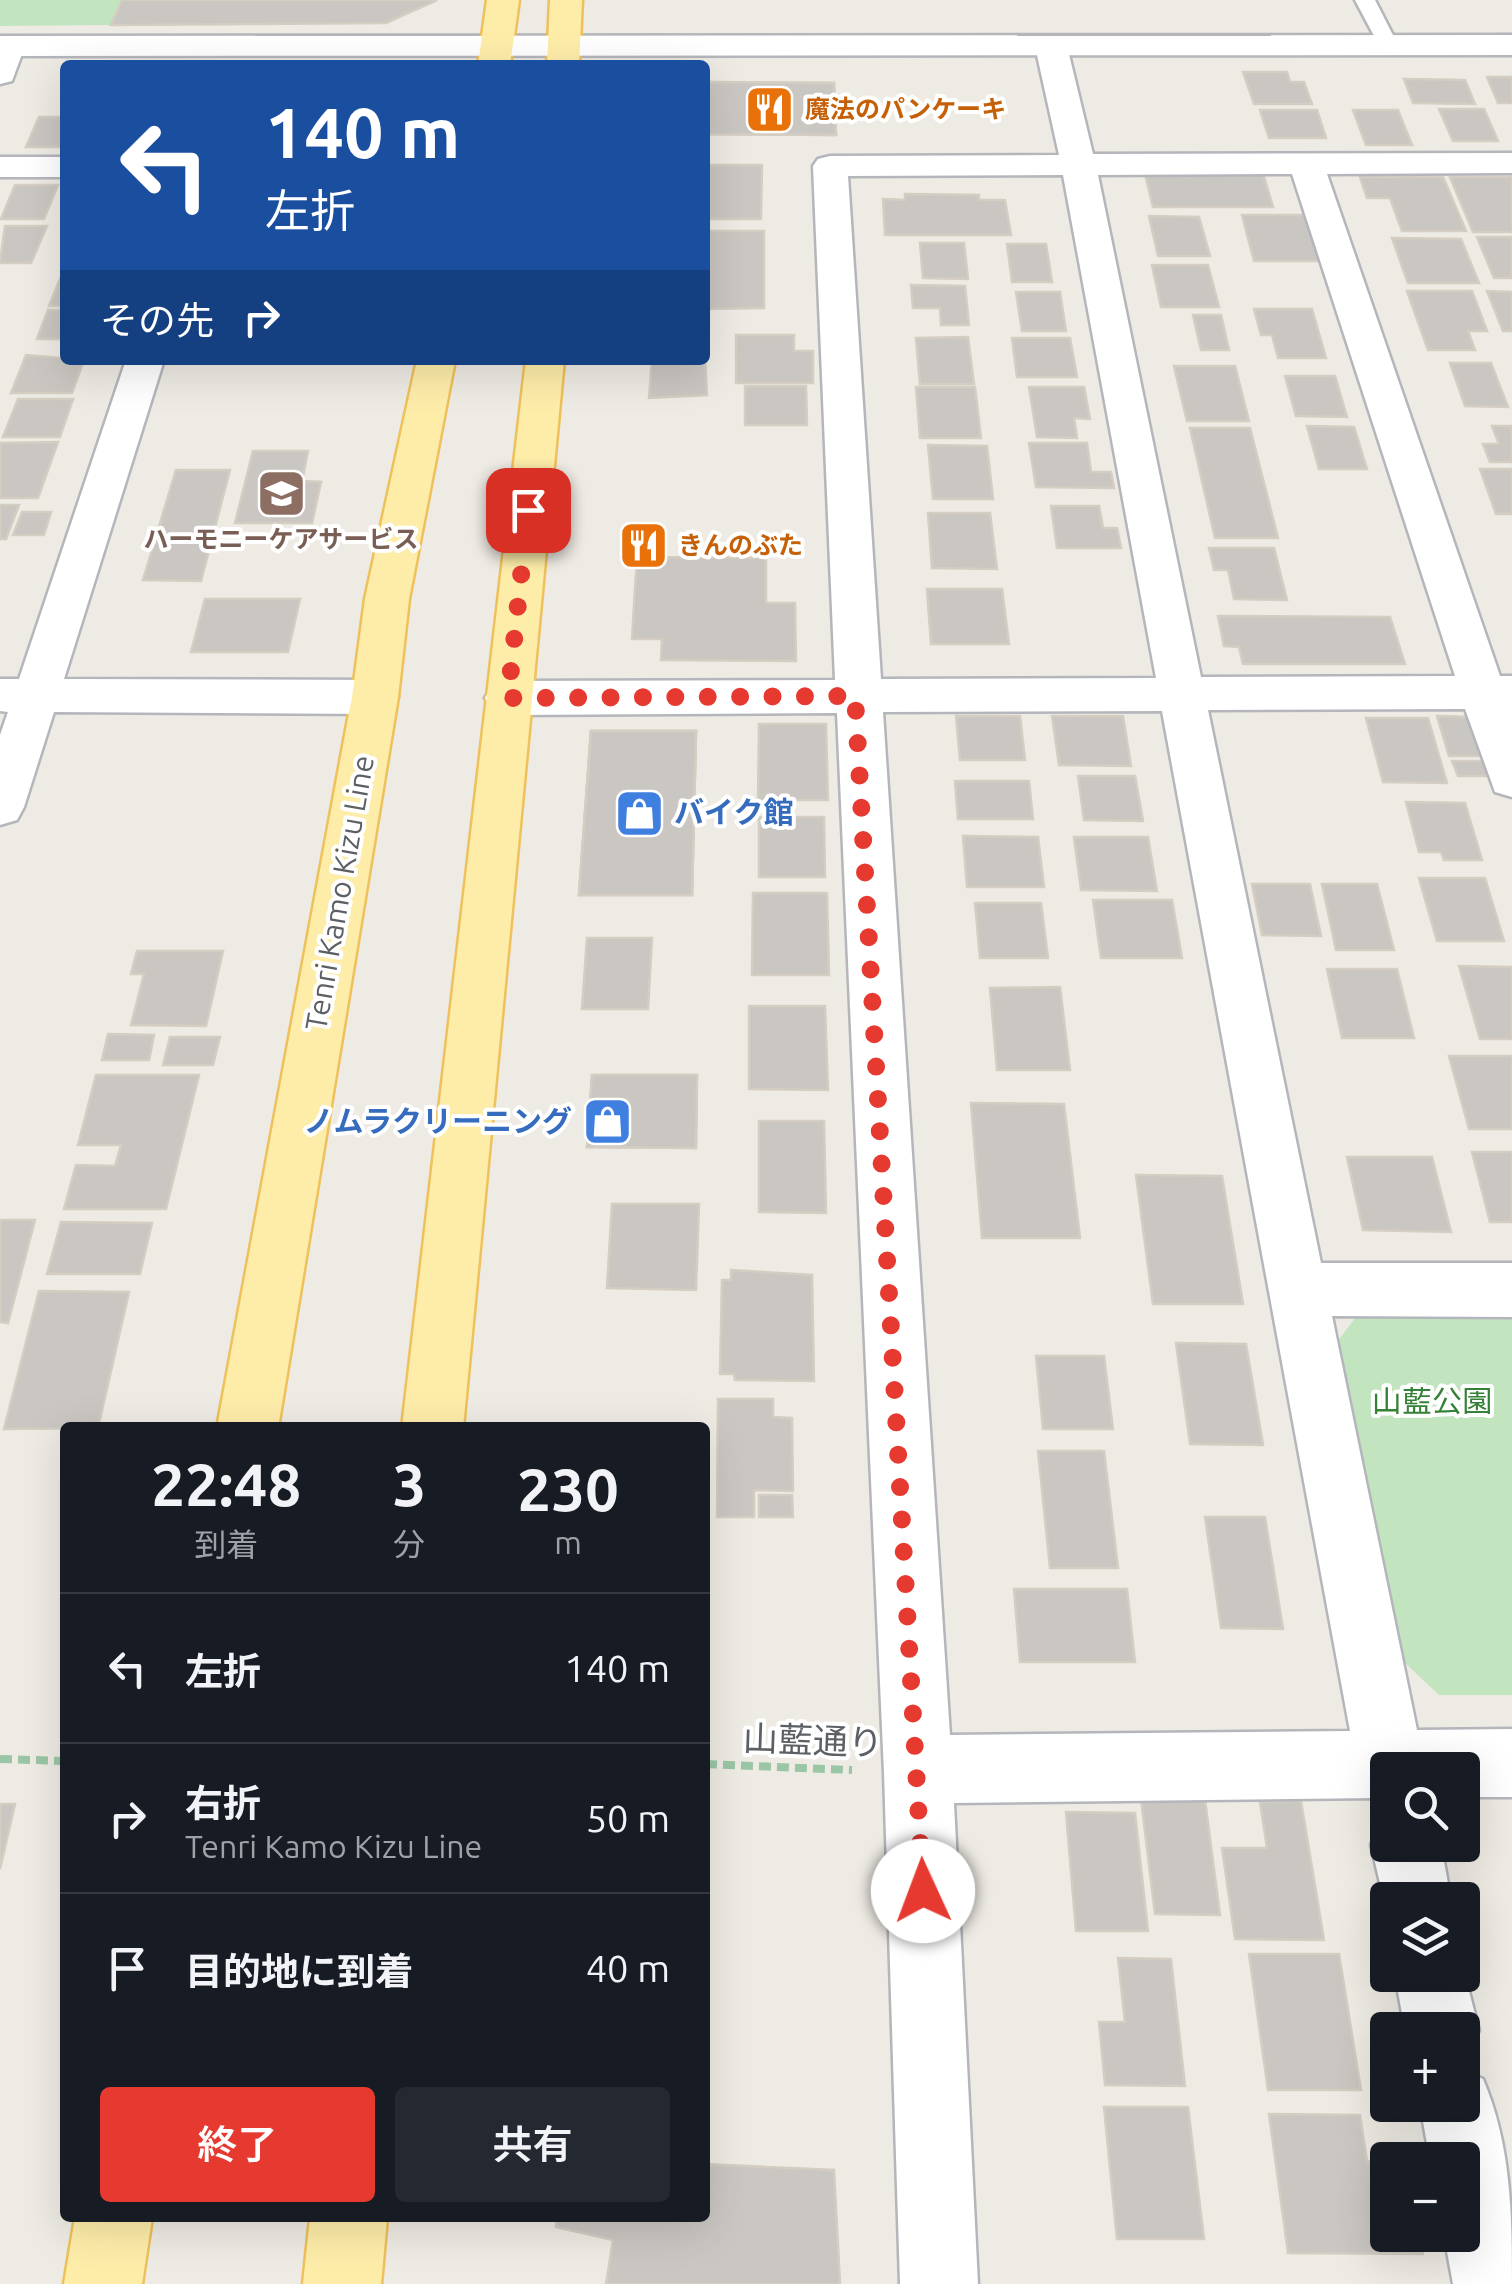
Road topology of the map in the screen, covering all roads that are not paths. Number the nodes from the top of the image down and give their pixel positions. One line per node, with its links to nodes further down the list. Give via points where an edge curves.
1 (503, 0): 8 (main road)
2 (566, 0): 9 (main road)
3 (1365, 0): 4 (lane)
4 (1388, 45): 5 (street); 6 (street)
5 (1512, 45)
6 (1051, 46): 9 (street); 12 (street)
7 (3, 56): 8 (street)
8 (495, 57): 9 (street)
9 (563, 57)
10 (1306, 163): 11 (street); 12 (street); 18 (street)
11 (1512, 163)
12 (1078, 164): 19 (street); 21 (street, via 830,166)
13 (60, 167): 14 (street)
14 (0, 168)
15 (143, 365): 20 (street)
16 (435, 365): 22 (main road, Tenri Kamo Kizu Line, via 387,599)
17 (544, 365): 23 (main road)
18 (1498, 692): 19 (street); 24 (street)
19 (1178, 694): 21 (street); 26 (street)
20 (18, 695): 22 (street); 25 (street)
21 (855, 696): 23 (street); 34 (street)
22 (375, 698): 28 (main road, Tenri Kamo Kizu Line)
23 (508, 698): 29 (main road)
24 (1512, 779)
25 (0, 807)
26 (1300, 1289): 27 (street); 30 (street)
27 (1512, 1290)
28 (248, 1422)
29 (433, 1422)
30 (1387, 1752)
31 (1512, 1763): 32 (street)
32 (1480, 1764)
33 (1370, 1767): 34 (street)
34 (918, 1773): 40 (street)
35 (1460, 2122): 41 (street)
36 (113, 2222): 38 (main road)
37 (349, 2222): 39 (main road)
38 (104, 2284)
39 (342, 2284)
40 (939, 2284)
41 (1492, 2284)

